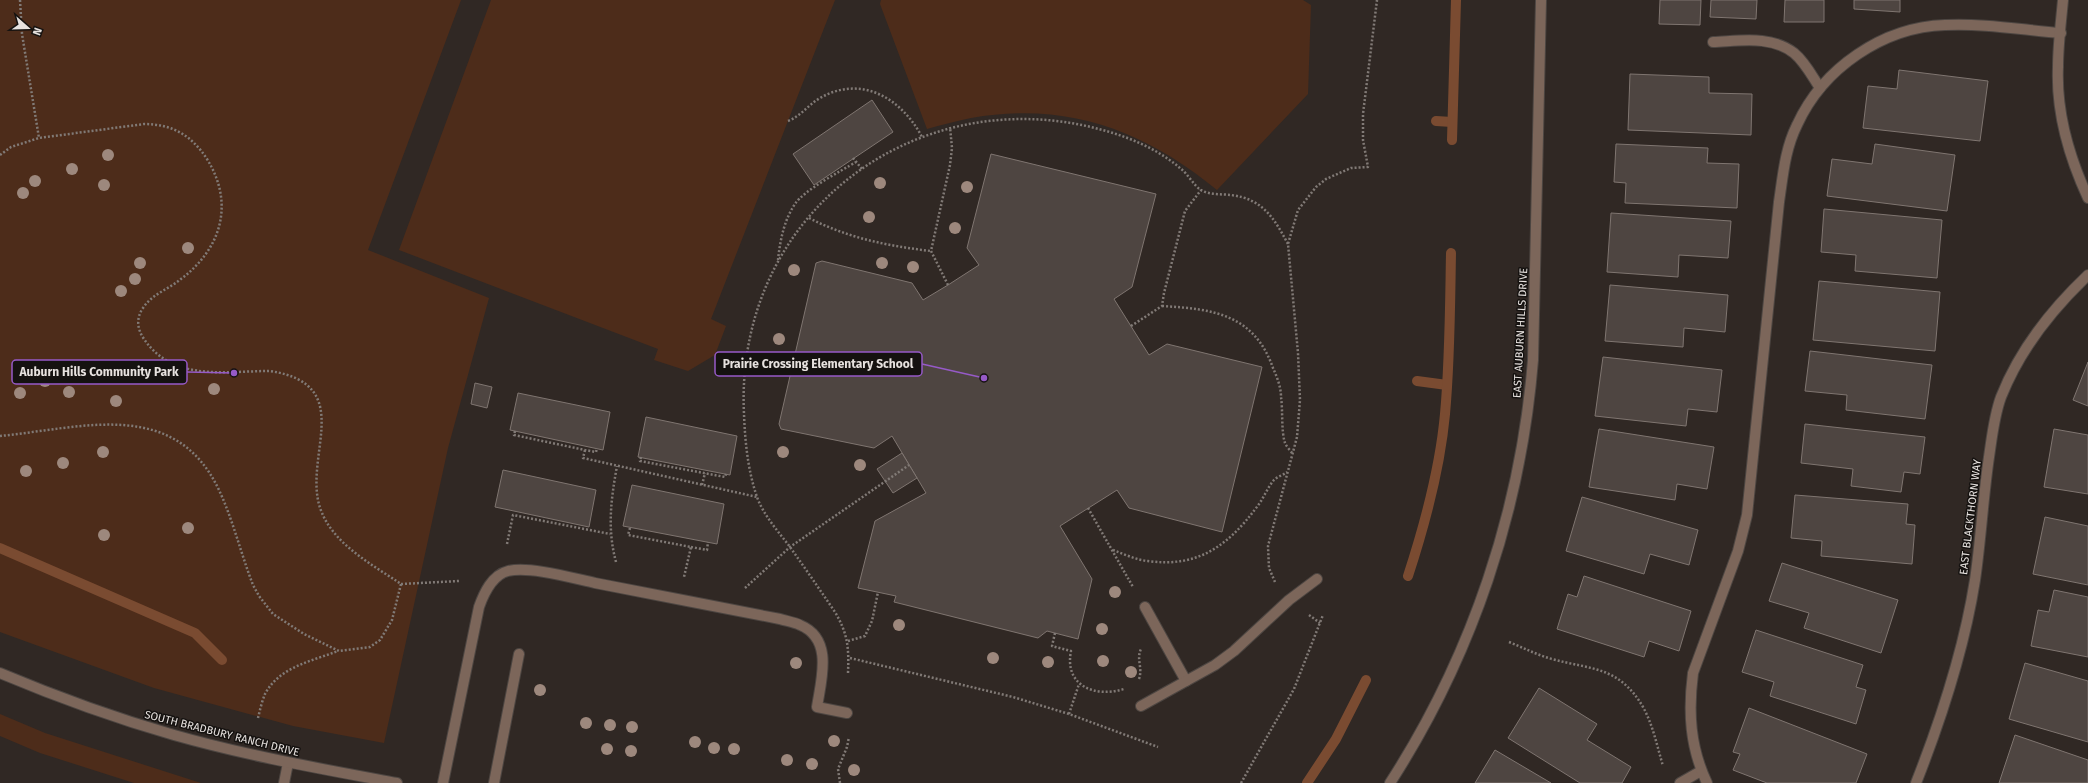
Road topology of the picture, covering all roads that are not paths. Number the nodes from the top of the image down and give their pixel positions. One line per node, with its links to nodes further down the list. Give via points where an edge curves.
1 (1542, 0): 21 (street, EAST AUBURN HILLS DRIVE, via 1533,360 1523,443 1503,532 1477,612 1435,707)
2 (2063, 0): 3 (street)
3 (2060, 33): 5 (street, via 1962,25 1915,29 1859,53 1838,69); 6 (street, via 2058,68 2061,118 2072,160)
4 (1713, 42): 5 (street, via 1763,40 1783,46 1803,62)
5 (1820, 88): 16 (street, via 1796,125 1786,156 1752,473 1743,534 1693,673 1690,729)
6 (2088, 198)
7 (2088, 275): 24 (street, EAST BLACKTHORN WAY, via 2056,307 2036,332 2001,398 1991,440 1974,580 1962,640 1946,704)
8 (1317, 579): 12 (street, via 1289,600 1234,651)
9 (1145, 606): 12 (street)
10 (520, 654): 20 (street)
11 (0, 673): 15 (street, SOUTH BRADBURY RANCH DRIVE, via 57,696 174,735)
12 (1186, 681): 13 (street)
13 (1141, 706)
14 (847, 713): 19 (street, via 817,707 823,663 821,647 814,634 801,625 572,578 522,570 507,571 486,589 479,607)
15 (288, 763): 17 (street); 18 (street, SOUTH BRADBURY RANCH DRIVE)
16 (1701, 771): 22 (street); 23 (street)
17 (284, 783)
18 (397, 783)
19 (443, 783)
20 (494, 783)
21 (1390, 783)
22 (1680, 783)
23 (1707, 783)
24 (1916, 783)

